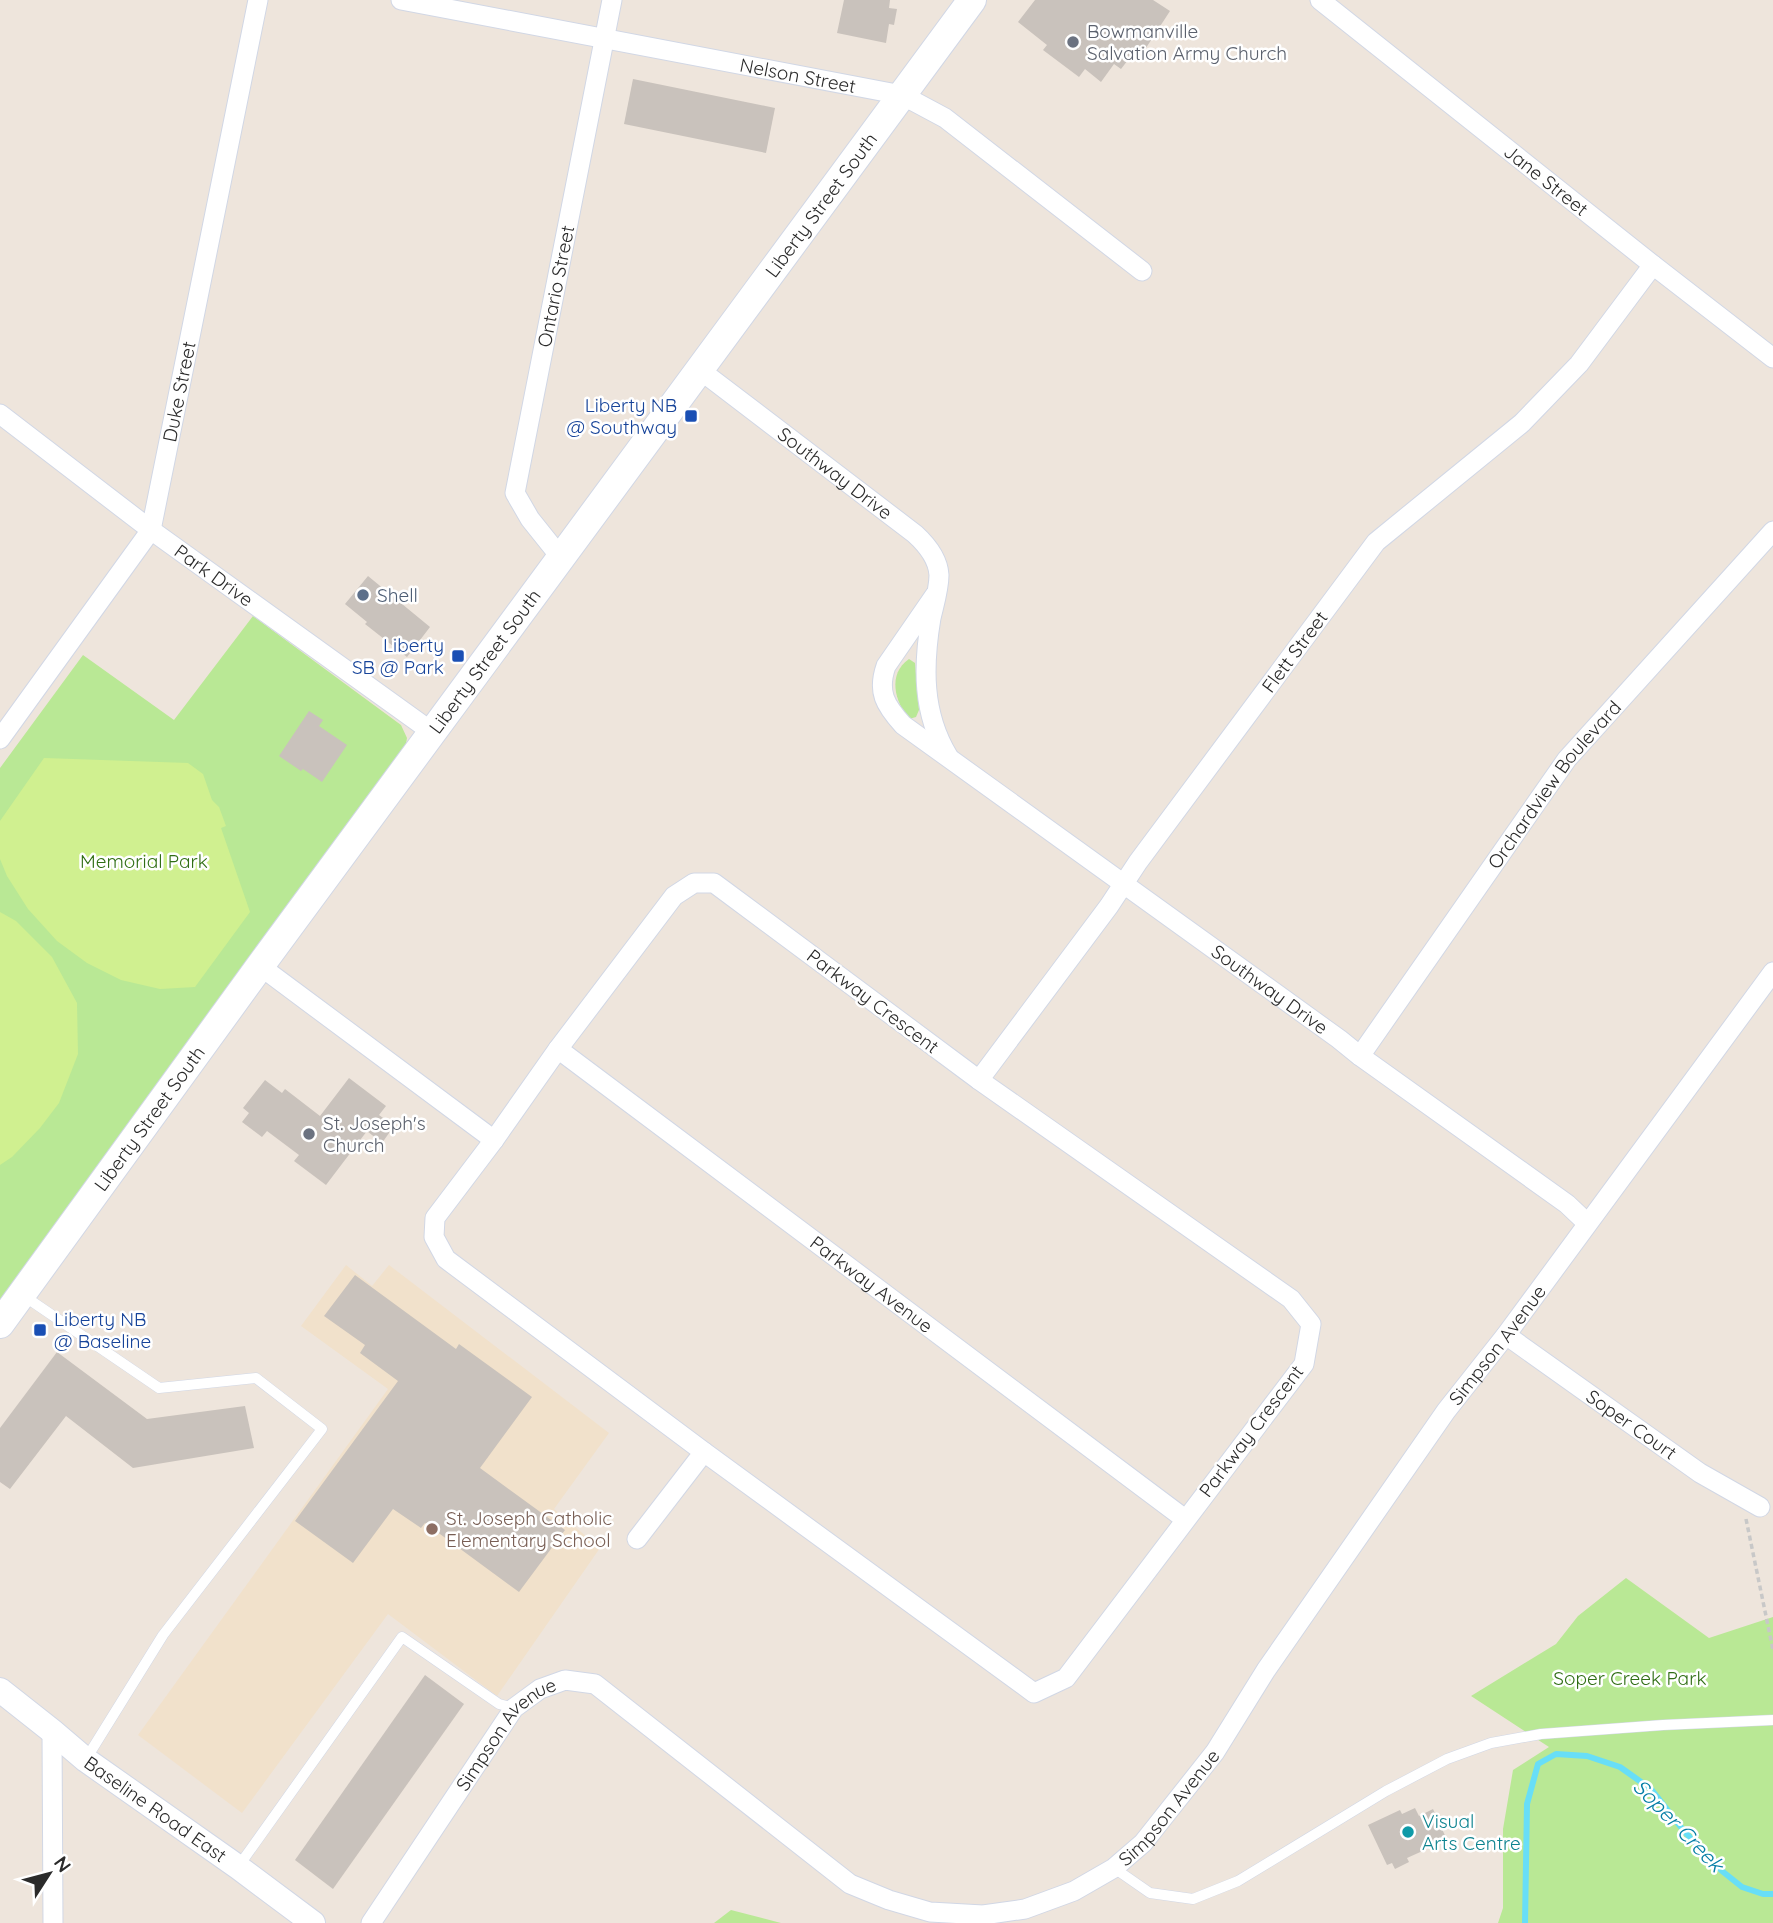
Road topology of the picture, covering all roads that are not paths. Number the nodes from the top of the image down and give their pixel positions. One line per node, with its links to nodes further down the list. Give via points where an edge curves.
1 (258, 0): 13 (street, Duke Street)
2 (401, 0): 6 (street, Nelson Street)
3 (612, 0): 6 (street, Ontario Street)
4 (972, 0): 7 (main road, Liberty Street South)
5 (1320, 0): 8 (street, Jane Street)
6 (605, 37): 7 (street, Nelson Street); 15 (street, Ontario Street, via 514,493)
7 (902, 95): 9 (street, Nelson Street, via 945,118); 11 (main road, Liberty Street South)
8 (1653, 265): 10 (street, Jane Street); 20 (street, Flett Street, via 1579,364 1522,423 1376,542)
9 (1142, 271)
10 (1773, 358)
11 (700, 370): 15 (main road, Liberty Street South); 16 (street, Southway Drive, via 915,534 935,559 939,573)
12 (0, 414): 13 (street, Park Drive)
13 (151, 530): 17 (street, Park Drive); 18 (street, Duke Street)
14 (1773, 531): 24 (street, Orchardview Boulevard, via 1567,759)
15 (562, 559): 17 (main road, Liberty Street South)
16 (935, 595): 19 (street, Southway Drive, via 925,677 934,728); 19 (street, Southway Drive, via 886,666 881,688 903,725)
17 (432, 732): 21 (main road, Liberty Street South)
18 (0, 739)
19 (951, 760): 20 (street, Southway Drive)
20 (1124, 884): 24 (street, Southway Drive); 25 (street, Flett Street)
21 (260, 966): 26 (street); 28 (main road, Liberty Street South)
22 (1773, 972): 27 (street, Simpson Avenue)
23 (558, 1049): 25 (street, Parkway Crescent, via 674,896 694,883 714,883); 26 (street, Parkway Crescent); 33 (street, Parkway Avenue)
24 (1360, 1056): 27 (street, Southway Drive)
25 (979, 1080): 33 (street, Parkway Crescent, via 1291,1299 1311,1324 1304,1364)
26 (494, 1140): 31 (street, Parkway Crescent, via 435,1218 434,1237 446,1259)
27 (1587, 1223): 30 (street, Simpson Avenue)
28 (22, 1295): 29 (main road, Liberty Street South); 39 (lane, via 159,1388 256,1378 322,1429 163,1635)
29 (0, 1324)
30 (1506, 1335): 32 (street, Soper Court, via 1700,1474); 41 (street, Simpson Avenue, via 1446,1411 1266,1670 1215,1752 1143,1843)
31 (704, 1452): 33 (street, Parkway Crescent, via 1034,1693 1066,1678); 34 (street)
32 (1760, 1507)
33 (1185, 1519)
34 (637, 1539)
35 (0, 1690): 38 (street, Baseline Road East)
36 (514, 1708): 40 (lane, via 499,1704 402,1637); 41 (street, Simpson Avenue, via 540,1689 565,1680 596,1684 850,1884 930,1912 983,1915 1025,1909 1074,1891); 44 (street, Simpson Avenue)
37 (1773, 1720): 41 (lane, via 1541,1734 1491,1743 1399,1784 1238,1881 1193,1899 1150,1893)
38 (52, 1731): 39 (street, Baseline Road East); 42 (street)
39 (86, 1760): 40 (street, Baseline Road East)
40 (238, 1867): 43 (street, Baseline Road East)
41 (1114, 1868)
42 (53, 1923)
43 (313, 1923)
44 (371, 1923)

